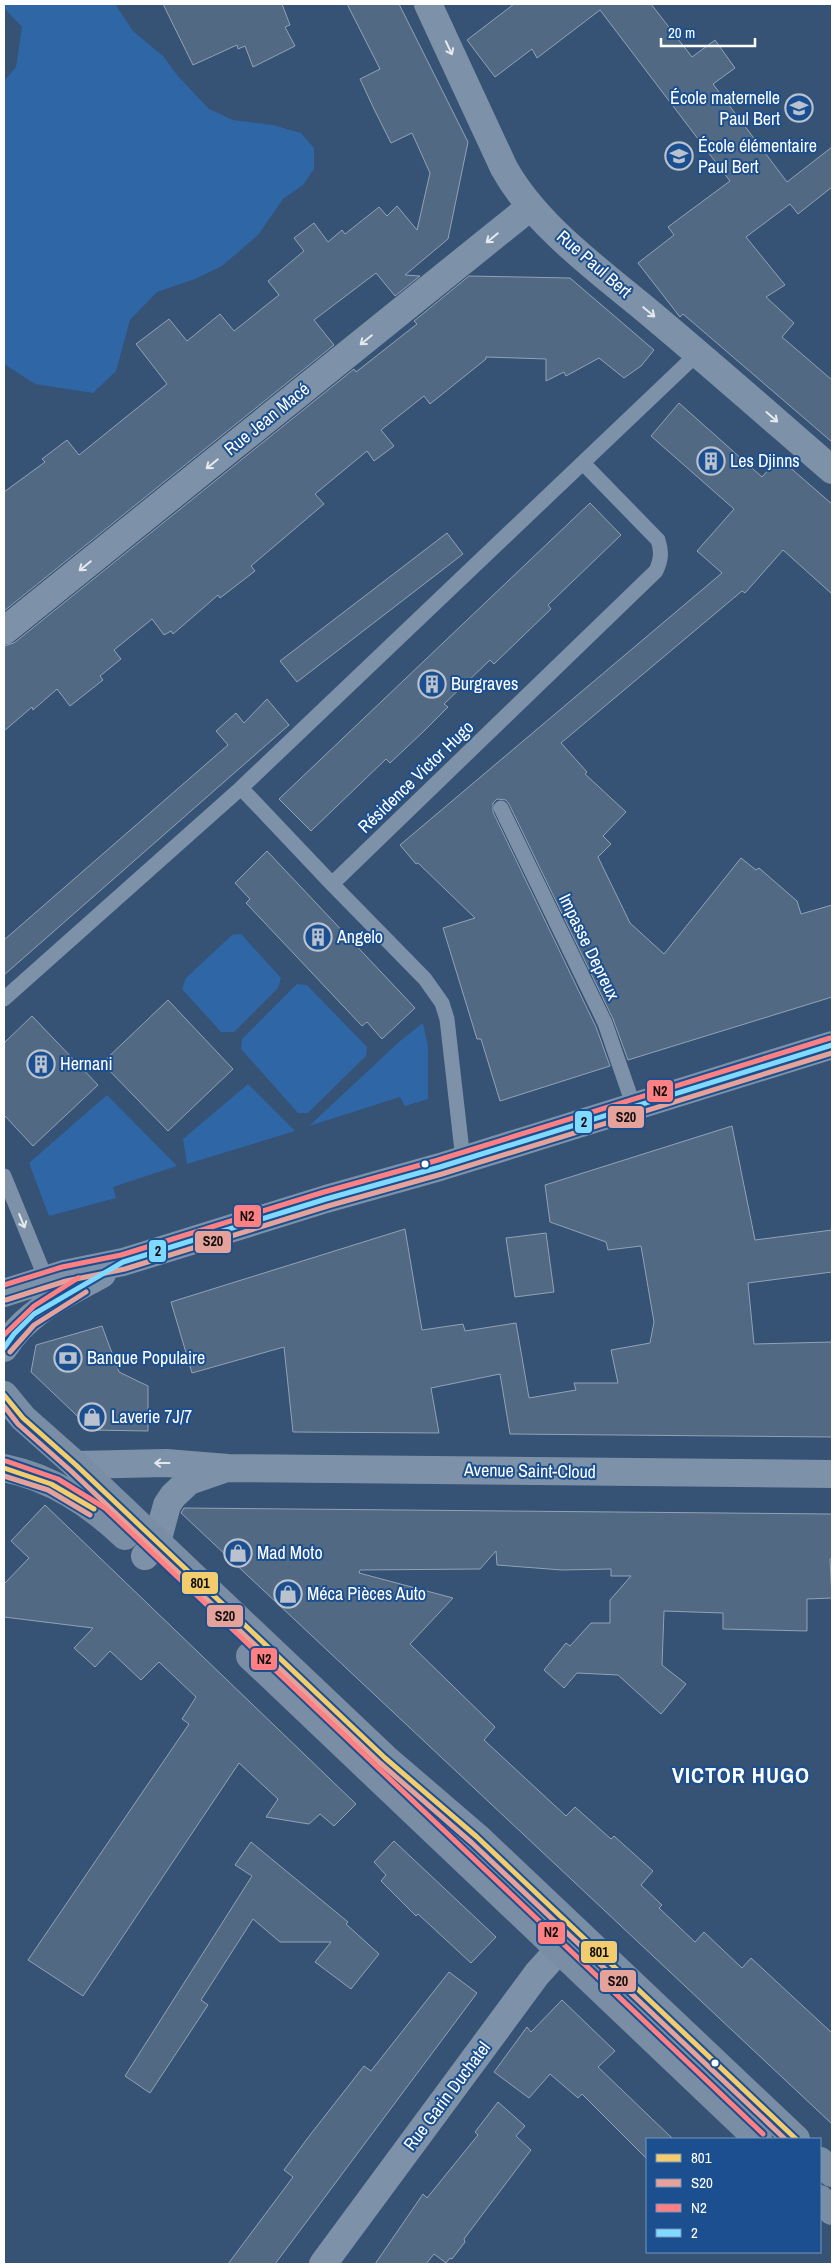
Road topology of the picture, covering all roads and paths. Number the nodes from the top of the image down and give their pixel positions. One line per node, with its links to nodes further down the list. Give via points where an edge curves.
1 (428, 4): 2 (street, Rue Paul Bert, one-way to 2, via 504,168)
2 (530, 207): 3 (street, Rue Paul Bert, one-way to 3); 6 (street, Rue Jean Macé, one-way to 6)
3 (698, 353): 4 (lane); 5 (street, Rue Paul Bert, one-way to 5)
4 (583, 463): 7 (lane); 9 (lane, Résidence Victor Hugo, via 658,540 661,550 656,571)
5 (832, 470)
6 (4, 631)
7 (241, 788): 9 (lane); 10 (lane)
8 (501, 808): 12 (lane, Impasse Depreux, via 605,1023)
9 (332, 884): 13 (lane, via 425,979 442,1003 447,1019)
10 (4, 999)
11 (832, 1044): 12 (street)
12 (634, 1107): 13 (street)
13 (463, 1160): 15 (street)
14 (4, 1176): 16 (lane, one-way to 16)
15 (123, 1262): 16 (street); 18 (street, via 34,1314)
16 (46, 1279): 17 (street)
17 (4, 1293)
18 (4, 1348)
19 (4, 1395): 20 (main road, via 23,1418)
20 (76, 1465): 22 (street, Avenue Saint-Cloud, one-way to 20, via 166,1463); 24 (main road)
21 (4, 1468): 24 (main road, via 47,1482 80,1498)
22 (228, 1468): 23 (street, Avenue Saint-Cloud); 24 (street, Avenue Saint-Cloud, via 199,1476 181,1488 167,1505)
23 (832, 1474)
24 (151, 1549): 25 (main road, via 468,1828)
25 (567, 1940): 26 (main road); 27 (main road); 32 (street, Rue Garin Duchatel, via 537,1974)
26 (757, 2138)
27 (795, 2138)
28 (821, 2162): 29 (main road)
29 (832, 2173)
30 (821, 2200): 31 (main road)
31 (832, 2210)
32 (323, 2264)

